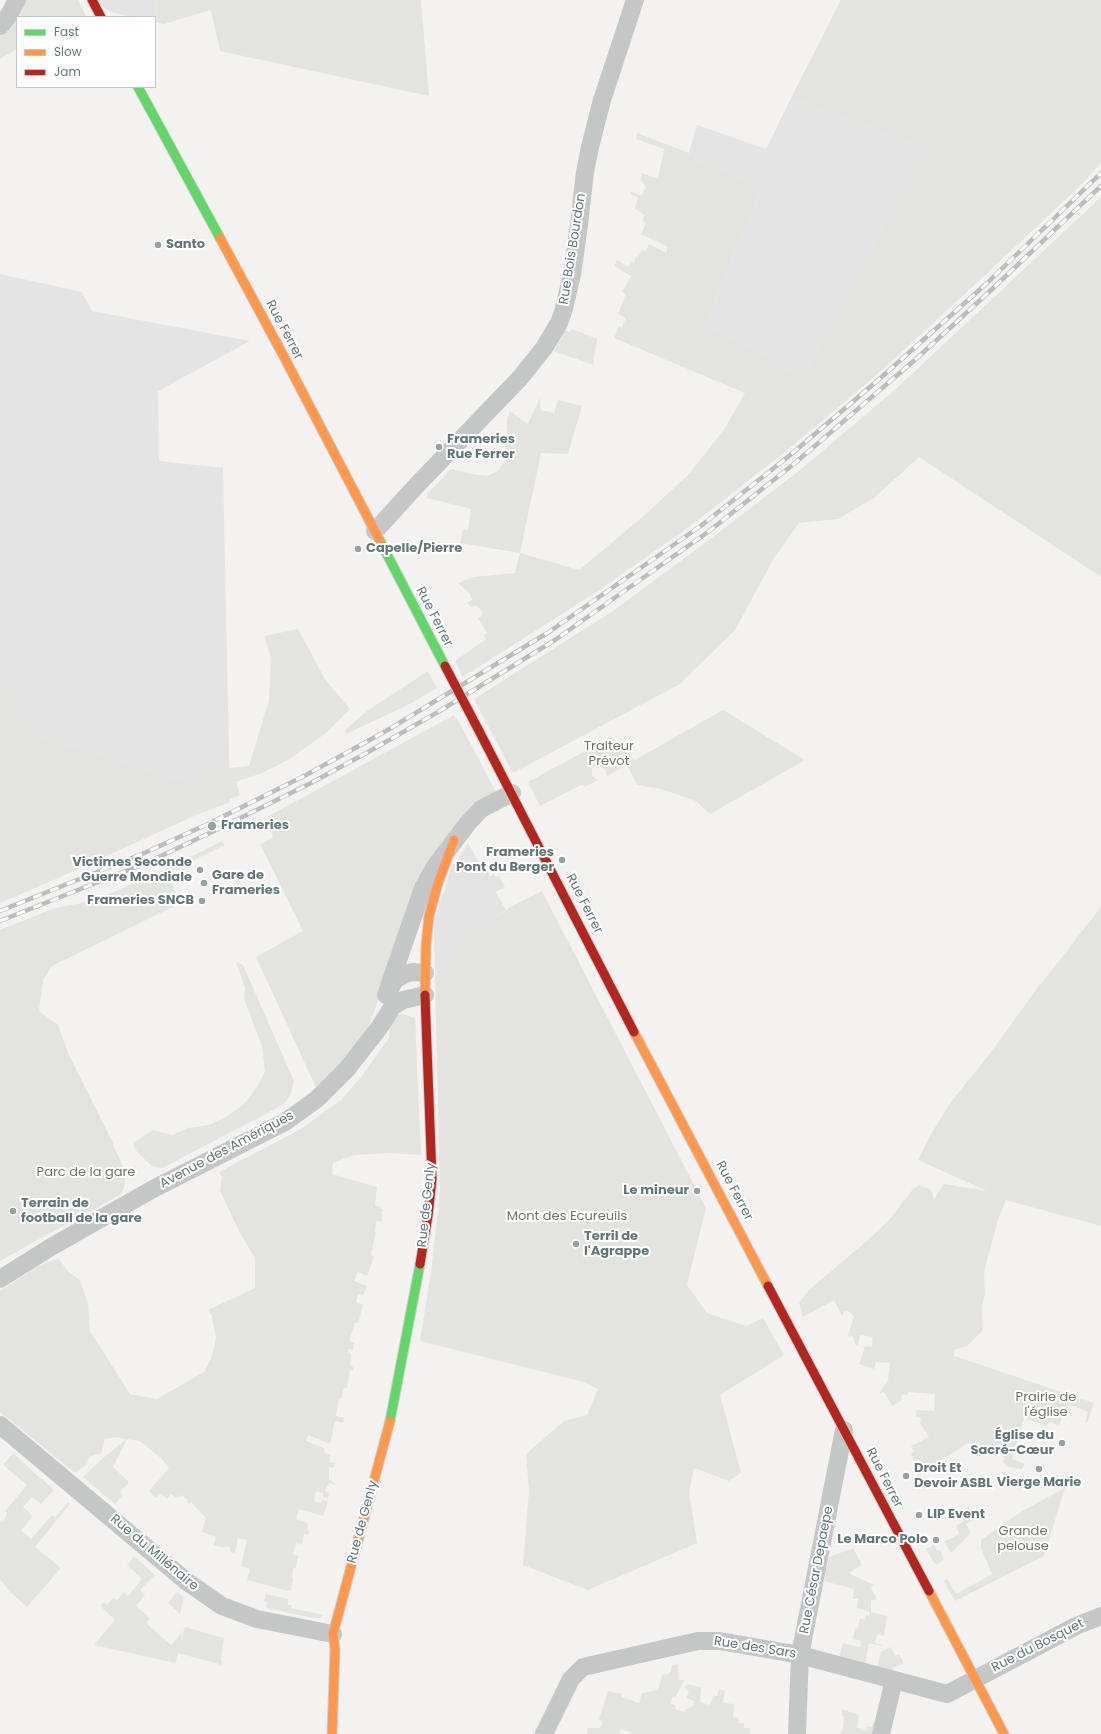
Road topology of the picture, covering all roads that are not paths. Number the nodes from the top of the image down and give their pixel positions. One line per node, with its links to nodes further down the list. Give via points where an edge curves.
1 (17, 0): 5 (street)
2 (92, 0): 4 (main road)
3 (635, 0): 7 (street, Rue Bois Bourdon, via 602,100 590,147 572,275 559,323 544,348 520,378)
4 (100, 16)
5 (0, 26)
6 (139, 88): 7 (main road, Rue Ferrer)
7 (375, 531): 8 (main road, Rue Ferrer, bridge)
8 (512, 793): 9 (street, via 481,809); 16 (main road, Rue Ferrer)
9 (454, 840): 10 (main road, Rue de Genly, via 438,882 429,916); 11 (street, via 423,888)
10 (425, 973): 11 (street, via 404,974 395,980); 12 (main road, Rue de Genly)
11 (386, 995): 13 (street)
12 (425, 995): 13 (street, Avenue des Amériques, via 403,1000 393,1006); 18 (main road, Rue de Genly, via 432,1156 428,1216 389,1424)
13 (367, 1043): 14 (street, Avenue des Amériques, via 347,1069 317,1099 285,1122 136,1199)
14 (0, 1279)
15 (0, 1425): 18 (street, Rue du Millénaire, via 186,1581 222,1606 257,1619)
16 (844, 1430): 19 (street, Rue César Depaepe); 20 (main road, Rue Ferrer)
17 (1101, 1616): 20 (street, Rue du Bosquet, via 1076,1626)
18 (333, 1634): 22 (main road, Rue de Genly)
19 (800, 1655): 21 (street, Rue des Sars); 23 (street, Rue des Sars, via 720,1641 698,1641 583,1667 571,1679); 24 (street, Rue César Depaepe)
20 (975, 1678): 21 (street, Rue des Sars, via 947,1694); 26 (main road, Rue Ferrer)
21 (894, 1680): 25 (street)
22 (332, 1734)
23 (544, 1734)
24 (796, 1734)
25 (881, 1734)
26 (1004, 1734)

